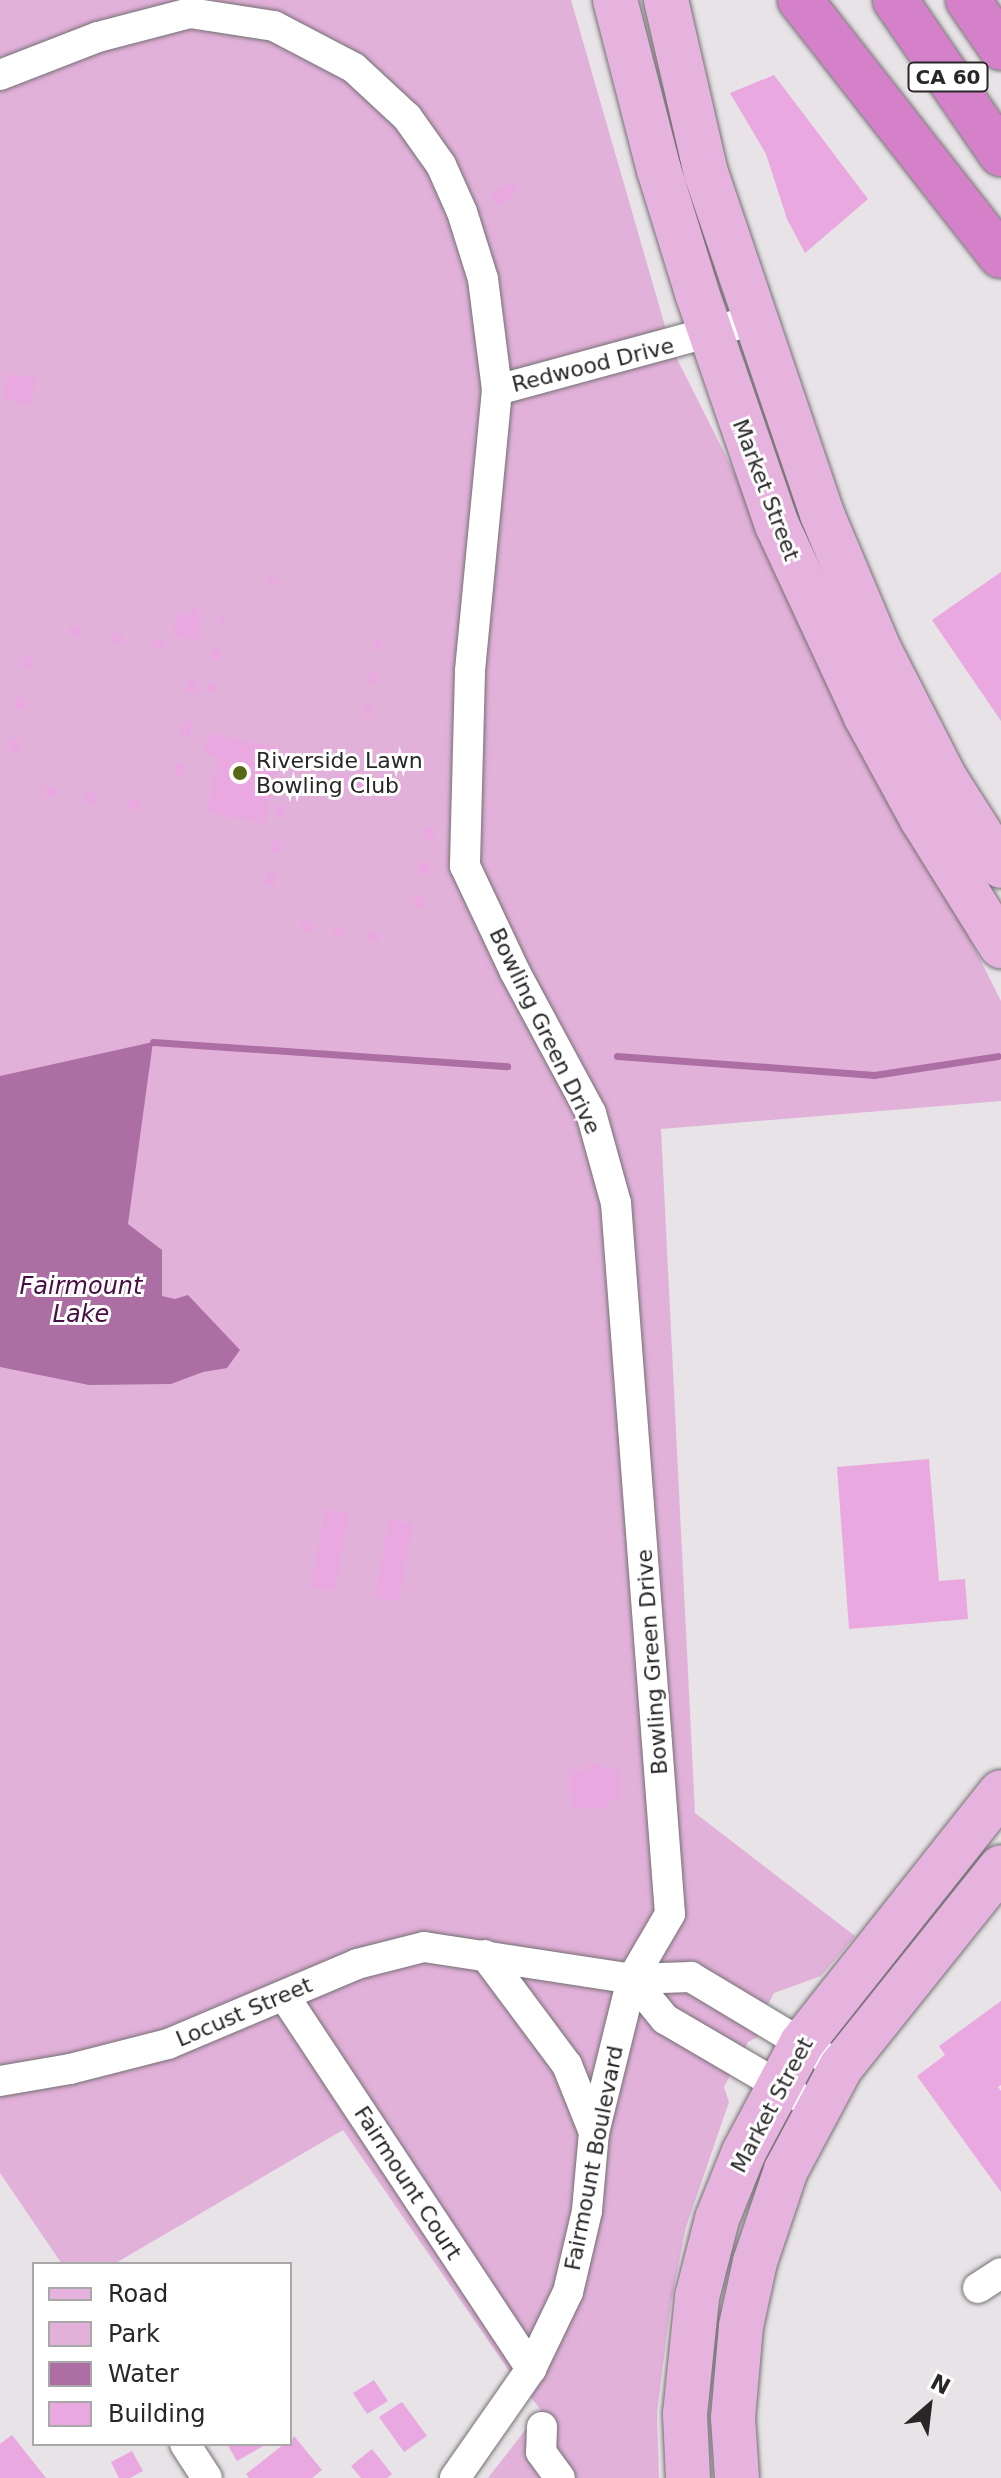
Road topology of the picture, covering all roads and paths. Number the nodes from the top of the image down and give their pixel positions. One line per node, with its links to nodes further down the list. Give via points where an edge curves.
1 (615, 0): 11 (main road, Market Street, via 659,170)
2 (666, 0): 10 (main road, Market Street, via 706,173)
3 (800, 0): 9 (highway)
4 (895, 0): 8 (highway, CA 60)
5 (968, 0): 6 (highway, CA 60)
6 (1001, 48)
7 (0, 75): 12 (street, Redwood Drive, via 98,37 190,13 274,26 354,68 407,117 462,212 483,279)
8 (1001, 154)
9 (1001, 256)
10 (754, 320): 11 (street, Redwood Drive); 13 (main road, Market Street, via 822,514 880,651 945,778)
11 (711, 335): 12 (street, Redwood Drive); 14 (main road, Market Street, via 777,525 839,664 922,819)
12 (497, 390): 17 (street, Bowling Green Drive, via 470,672 465,866 576,1082 600,1139 616,1203)
13 (1001, 866)
14 (1001, 946)
15 (1001, 1792): 21 (main road, Market Street)
16 (1001, 1867): 22 (main road, Market Street)
17 (670, 1914): 19 (street, Fairmount Boulevard)
18 (485, 1955): 19 (street, Locust Street); 20 (street, Locust Street, via 424,1947 357,1964); 26 (street, via 567,2065)
19 (632, 1979): 21 (street, Locust Street, via 691,1977); 24 (street, via 665,2019); 26 (street, Fairmount Boulevard)
20 (285, 1997): 23 (street, Locust Street, via 168,2044); 27 (street, Fairmount Court)
21 (802, 2043): 22 (street, Locust Street); 24 (main road, Market Street)
22 (841, 2067): 25 (main road, Market Street)
23 (0, 2081)
24 (777, 2085): 25 (street); 33 (main road, Market Street, via 717,2219 697,2297 685,2414)
25 (818, 2108): 34 (main road, Market Street, via 773,2205 746,2299 733,2418)
26 (594, 2132): 27 (street, Fairmount Boulevard, via 587,2211 568,2292)
27 (531, 2369): 31 (street, Fairmount Boulevard)
28 (542, 2427): 32 (street, via 541,2452)
29 (186, 2446): 30 (street)
30 (207, 2478)
31 (455, 2478)
32 (560, 2478)
33 (688, 2478)
34 (737, 2478)

